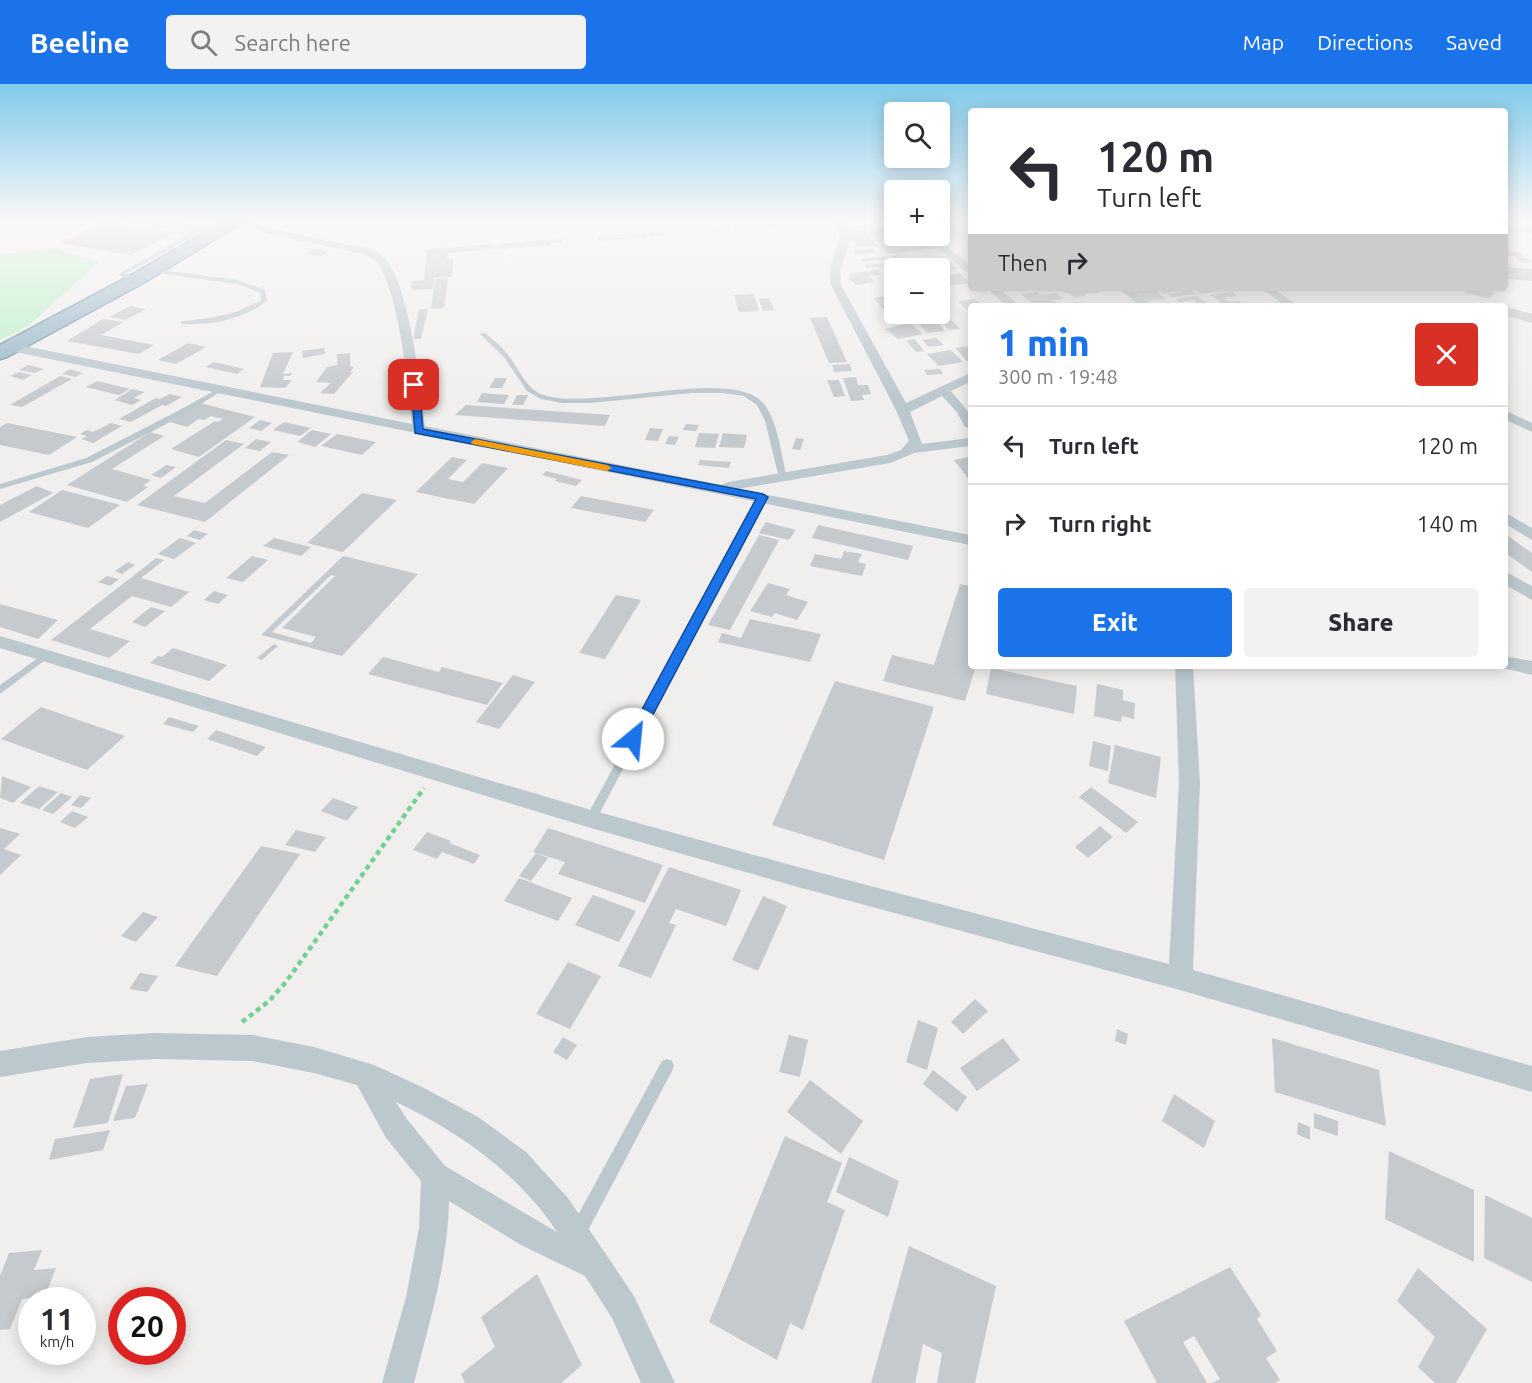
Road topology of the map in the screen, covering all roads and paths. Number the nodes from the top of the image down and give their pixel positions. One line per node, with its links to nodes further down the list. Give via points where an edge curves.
1 (136, 280): 13 (highway)
2 (210, 280): 11 (lane, via 237,282 263,291 264,301 228,318)
3 (388, 280): 21 (street, via 399,311 418,402)
4 (834, 280): 17 (street)
5 (996, 291): 8 (street)
6 (1127, 291): 9 (street)
7 (1270, 291): 10 (street)
8 (1010, 303)
9 (1143, 303)
10 (1288, 303)
11 (183, 323)
12 (483, 334): 24 (lane, via 496,344 532,393 543,398 602,400 726,390 754,396 769,422)
13 (5, 350): 16 (street)
14 (968, 378): 15 (street)
15 (943, 390): 17 (street); 19 (street)
16 (218, 391): 21 (street); 25 (lane, via 89,460)
17 (903, 410): 23 (street, via 915,435)
18 (1508, 416): 20 (street)
19 (968, 421)
20 (1532, 428)
21 (418, 431): 26 (street)
22 (968, 441): 23 (street)
23 (911, 449): 24 (street, via 890,459)
24 (783, 478): 26 (street)
25 (0, 487)
26 (711, 488): 27 (street)
27 (763, 497): 30 (street); 40 (lane)
28 (1508, 519): 29 (street)
29 (1532, 536)
30 (968, 540)
31 (1508, 579): 32 (street)
32 (1532, 594)
33 (0, 642): 34 (street)
34 (45, 656): 38 (lane); 39 (street)
35 (1508, 663): 36 (street)
36 (1532, 668)
37 (1184, 669): 41 (street, via 1191,747)
38 (0, 690)
39 (435, 773): 40 (street); 42 (path, via 286,982)
40 (591, 819): 41 (street)
41 (1180, 978): 46 (street)
42 (240, 1024)
43 (0, 1064): 45 (street, via 87,1050 165,1046 253,1048)
44 (668, 1066): 48 (lane)
45 (365, 1074): 47 (street, via 396,1128); 48 (street, via 468,1127 516,1162)
46 (1532, 1079)
47 (435, 1176): 49 (street, via 531,1235); 51 (street, via 434,1228)
48 (577, 1235): 49 (street)
49 (597, 1266): 50 (street, via 623,1307)
50 (657, 1382)
51 (398, 1383)

